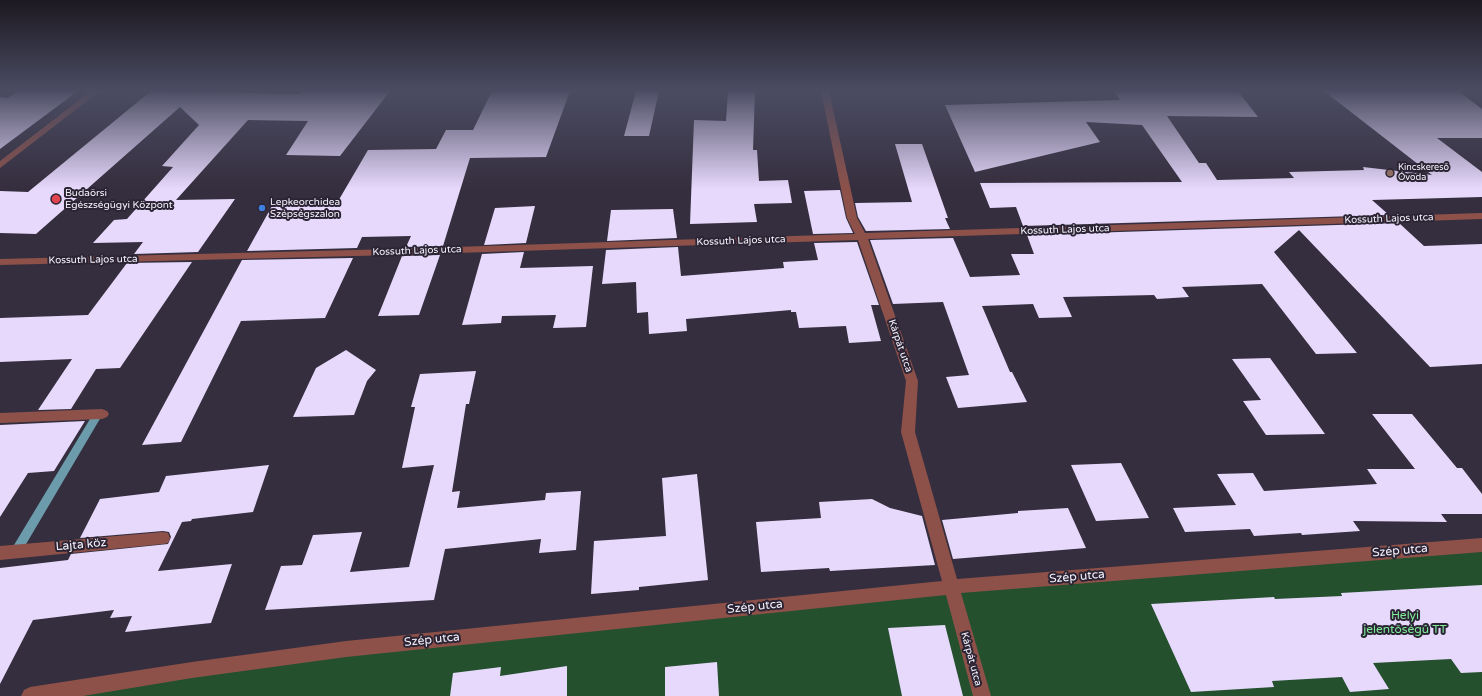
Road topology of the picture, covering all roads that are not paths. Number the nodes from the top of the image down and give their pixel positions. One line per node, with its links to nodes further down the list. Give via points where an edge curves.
1 (54, 123): 3 (street)
2 (832, 123): 5 (street, Kárpát utca, via 852,218)
3 (0, 165)
4 (1482, 216): 5 (street, Kossuth Lajos utca)
5 (862, 237): 6 (street, Kossuth Lajos utca); 12 (street, Kárpát utca, via 912,381 908,432)
6 (0, 262)
7 (102, 414): 8 (street)
8 (0, 418)
9 (163, 538): 11 (street, Lajta köz)
10 (1482, 545): 12 (street, Szép utca)
11 (0, 553)
12 (952, 587): 13 (street, Szép utca, via 346,649); 14 (street, Kárpát utca)
13 (30, 696)
14 (982, 696)

